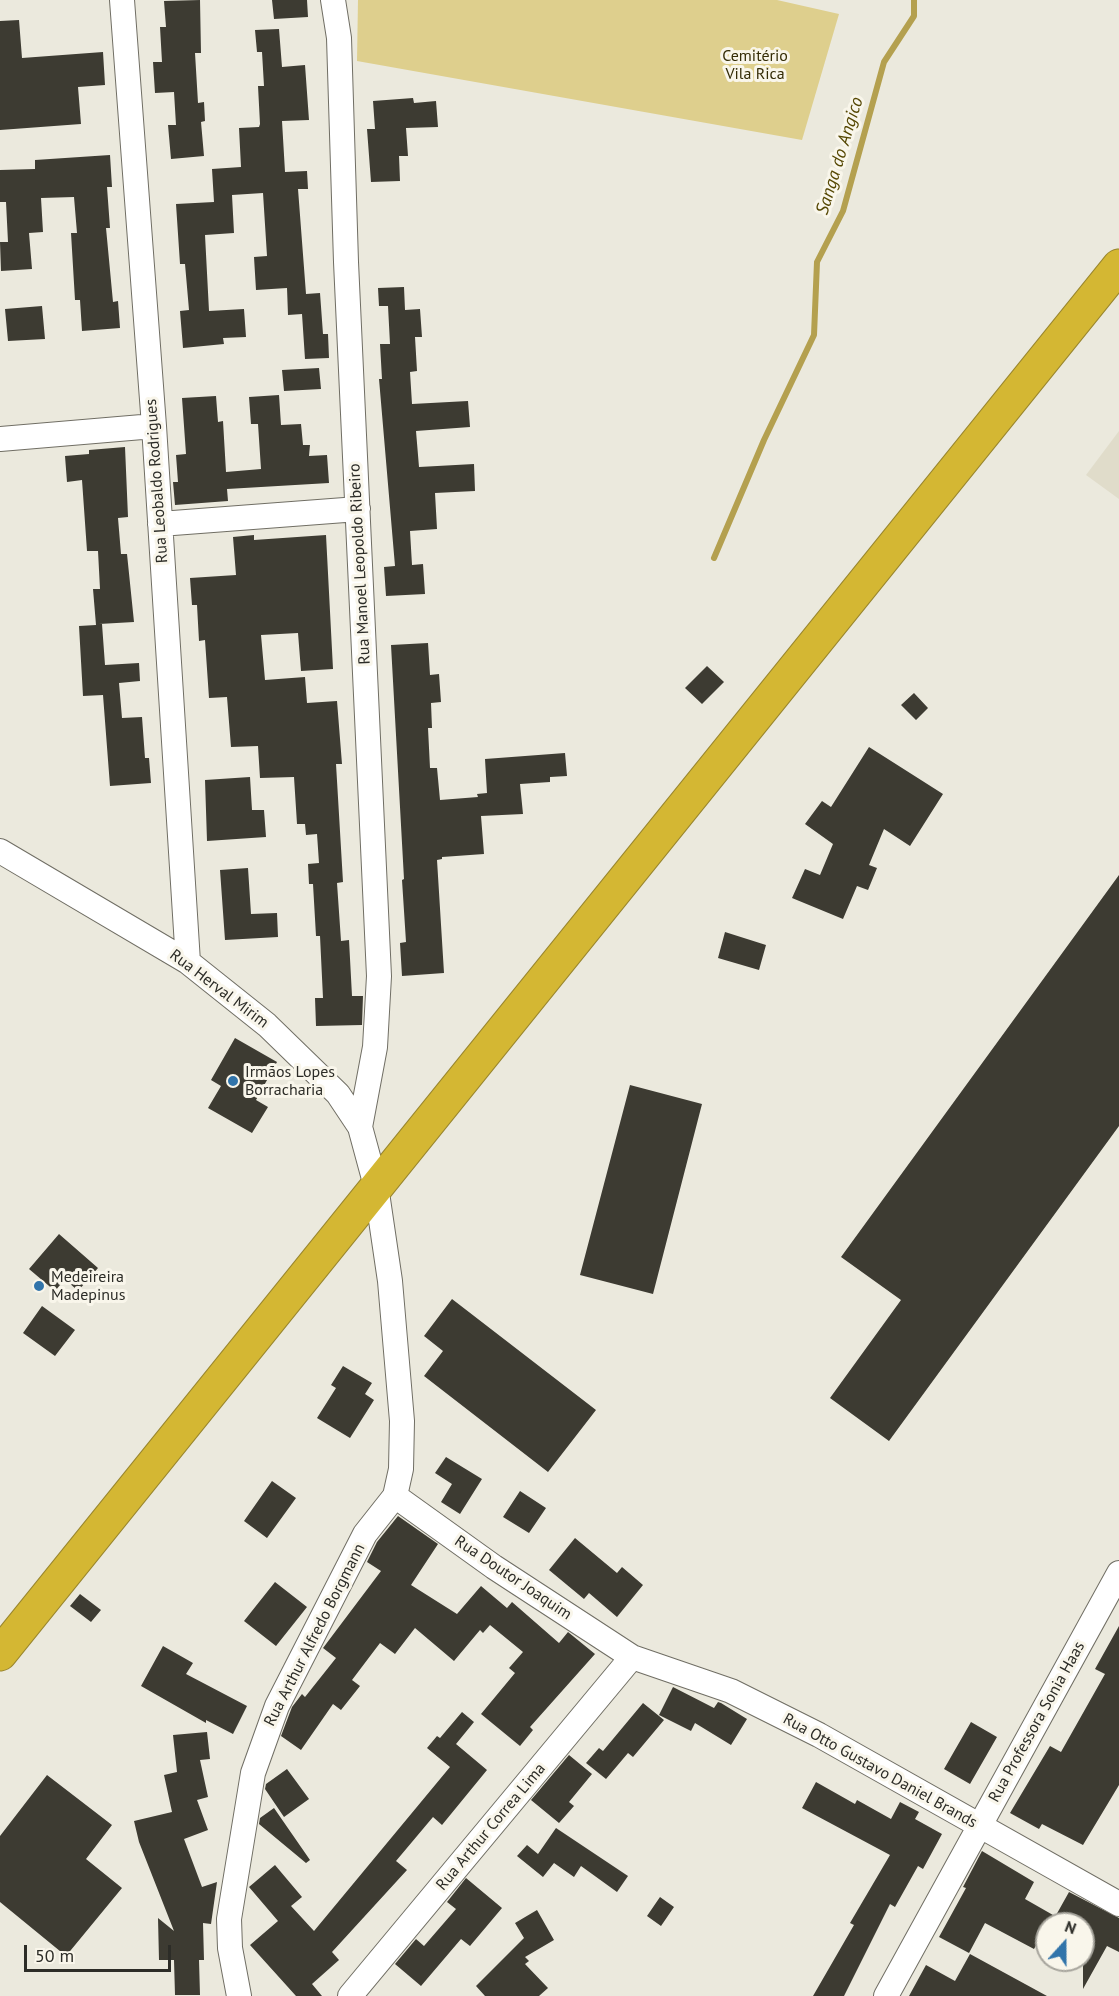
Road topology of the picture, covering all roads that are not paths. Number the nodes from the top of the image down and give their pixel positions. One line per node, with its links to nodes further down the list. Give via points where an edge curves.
1 (122, 0): 4 (street, Rua Leobaldo Rodrigues)
2 (333, 0): 6 (street, Rua Manoel Leopoldo Ribeiro, via 339,38)
3 (1119, 266): 11 (highway)
4 (154, 426): 5 (street); 7 (street, Rua Leobaldo Rodrigues)
5 (0, 439)
6 (358, 509): 7 (street); 10 (street, Rua Manoel Leopoldo Ribeiro, via 379,976 375,1047)
7 (160, 524): 9 (street, Rua Leobaldo Rodrigues)
8 (0, 851): 9 (street, Rua Herval Mirim)
9 (188, 962): 10 (street, Rua Herval Mirim, via 267,1025 338,1094)
10 (360, 1127): 11 (street, Rua Herval Mirim)
11 (376, 1186): 12 (street, Rua Herval Mirim, via 390,1281 402,1421 401,1469); 14 (highway)
12 (395, 1496): 15 (street, Rua Doutor Joaquim); 18 (street, Rua Arthur Alfredo Borgmann, via 366,1534 277,1706 253,1773 229,1919)
13 (1119, 1573): 16 (street, Rua Professora Sonia Haas)
14 (0, 1654)
15 (632, 1658): 16 (street, Rua Otto Gustavo Daniel Brands, via 731,1691 819,1735); 19 (street, Rua Arthur Correa Lima)
16 (979, 1827): 17 (street, Rua Otto Gustavo Daniel Brands); 20 (street, Rua Professora Sonia Haas)
17 (1119, 1904)
18 (239, 1996)
19 (350, 1996)
20 (886, 1996)

